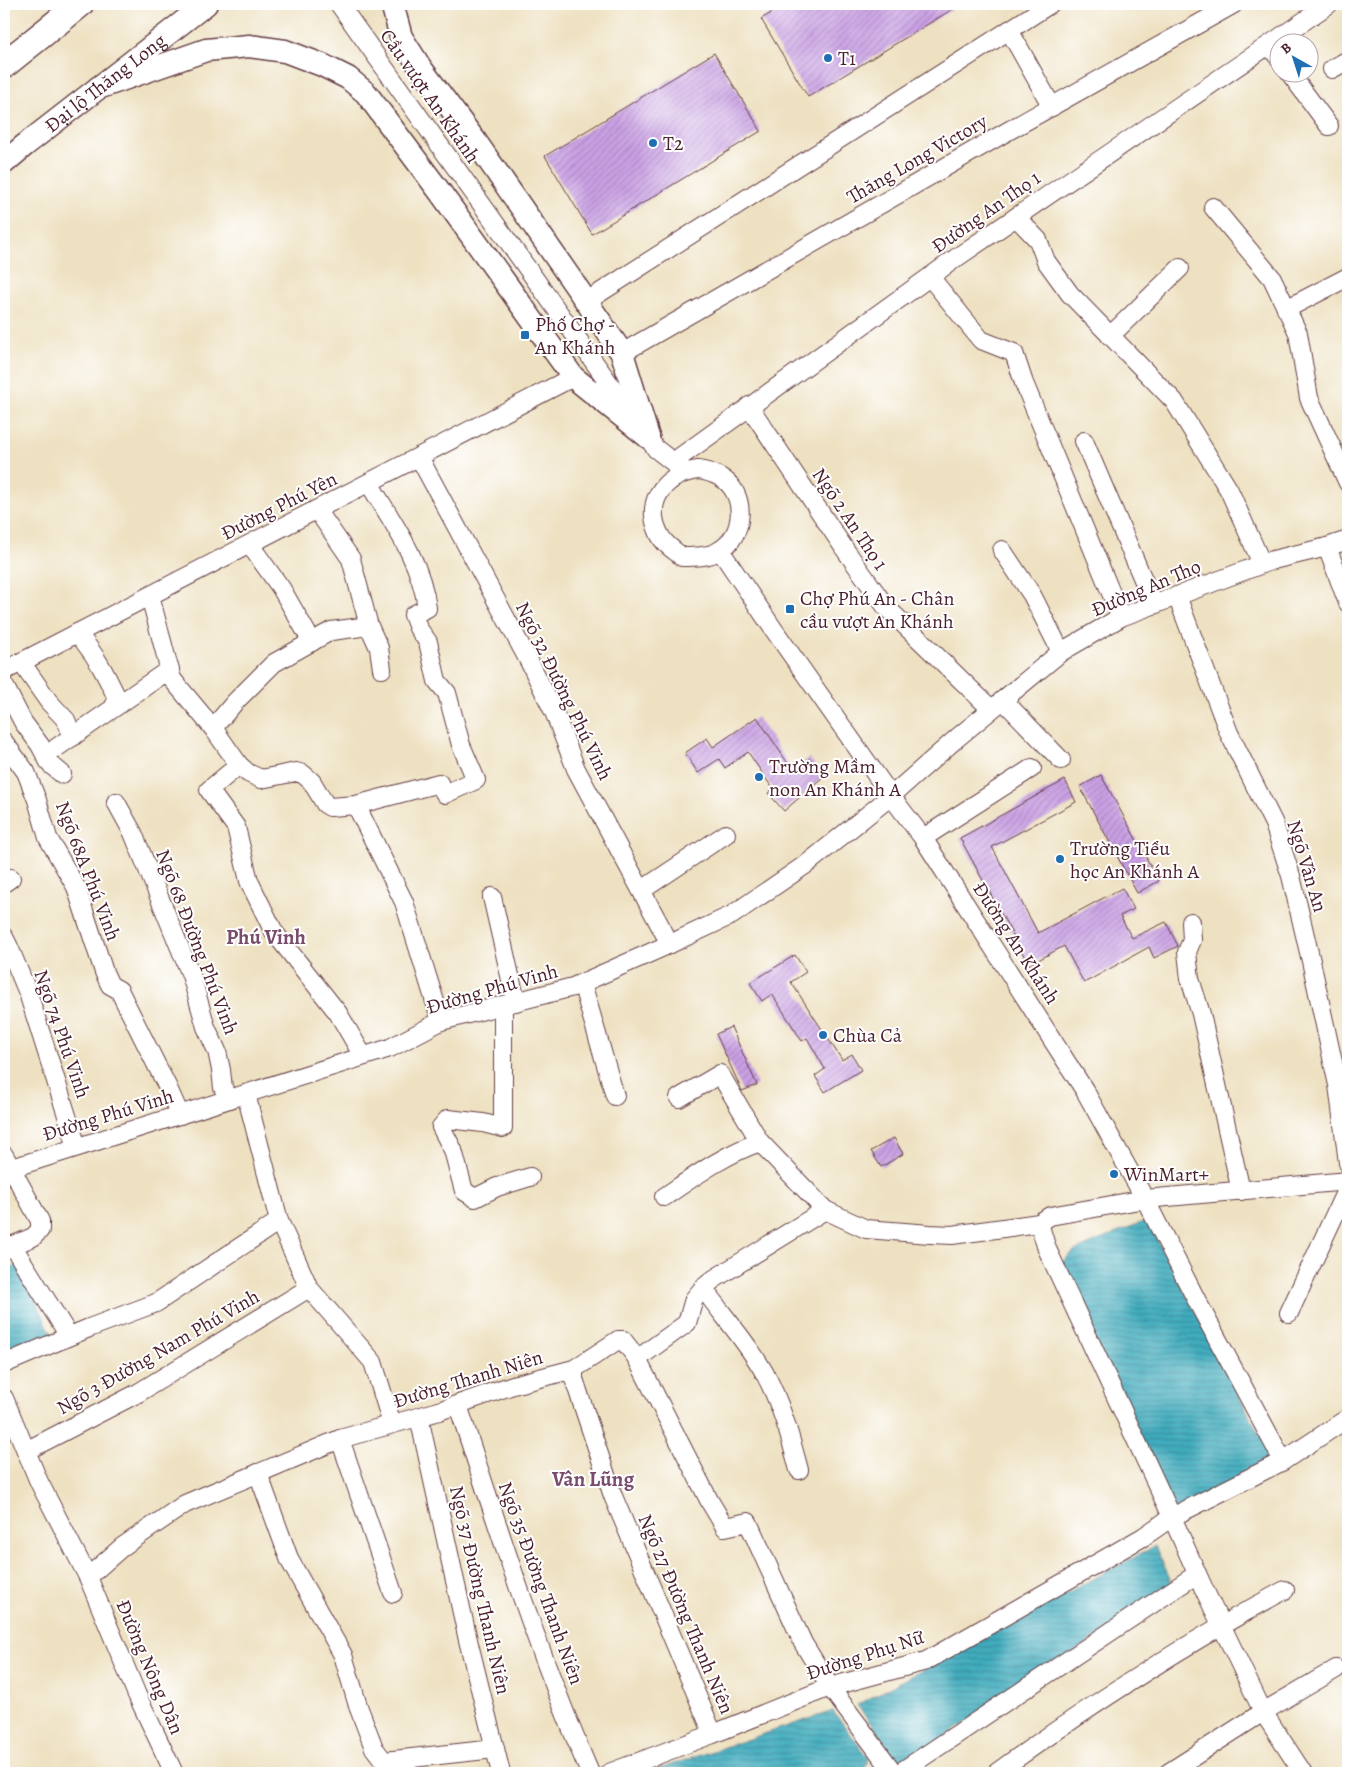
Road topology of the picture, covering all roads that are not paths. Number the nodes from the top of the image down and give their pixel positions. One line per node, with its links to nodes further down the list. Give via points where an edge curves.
1 (80, 4): 12 (highway)
2 (206, 4): 15 (main road, Đại lộ Thăng Long)
3 (339, 4): 31 (street, Cầu vượt An Khánh)
4 (393, 4): 24 (main road, via 401,37 420,67)
5 (1234, 4): 16 (street, Thăng Long Victory)
6 (1329, 4): 9 (street, Đường An Thọ 1)
7 (1041, 6): 8 (street)
8 (1009, 30): 16 (street); 24 (street)
9 (1297, 32)
10 (1270, 54): 20 (street, Đường An Thọ 1, via 1163,116)
11 (1348, 60): 13 (street)
12 (4, 64)
13 (1332, 69)
14 (1296, 82): 17 (street)
15 (98, 88): 18 (main road, Đại lộ Thăng Long); 28 (main road, via 206,50 249,46 284,50 348,78 366,93)
16 (1052, 106): 27 (street, Thăng Long Victory)
17 (1329, 126)
18 (4, 163)
19 (1213, 207): 25 (street, via 1272,278)
20 (1016, 217): 22 (street, Đường An Thọ 1); 26 (street, via 1038,240 1046,261 1070,294)
21 (1180, 268): 26 (street)
22 (930, 277): 29 (street, Đường An Thọ 1); 48 (street, via 981,340 1014,353)
23 (1348, 277): 25 (street)
24 (587, 301): 27 (main road)
25 (1286, 308): 35 (street, via 1298,333 1309,398)
26 (1110, 336): 43 (street, via 1174,401 1229,490)
27 (622, 353): 31 (main road)
28 (573, 378): 31 (main road); 32 (street, Đường Phú Yên)
29 (749, 406): 33 (street, Đường An Thọ 1); 58 (street, Ngõ 2 An Thọ 1, via 886,607)
30 (1084, 441): 47 (street)
31 (652, 443): 33 (street); 36 (street)
32 (419, 457): 34 (street, Đường Phú Yên); 73 (street, Ngõ 32 Đường Phú Vinh, via 530,663 554,712 576,769)
33 (680, 467): 36 (street); 41 (street, via 721,477 737,496 740,514 736,532)
34 (369, 483): 37 (street, Đường Phú Yên); 70 (street, via 398,530 420,577 427,608 413,615 428,642 437,681 447,693 461,745 476,780 445,794 439,783)
35 (1348, 483)
36 (664, 487): 41 (street, via 654,511 663,541 682,557 707,556)
37 (317, 510): 39 (street, Đường Phú Yên); 49 (street, via 351,559)
38 (1348, 540): 40 (street, Đường An Thọ)
39 (250, 545): 44 (street, Đường Phú Yên); 51 (street, via 281,588)
40 (1327, 547): 43 (street, Đường An Thọ); 46 (street)
41 (720, 550): 68 (street, Đường An Khánh)
42 (1002, 550): 52 (street, via 1032,595)
43 (1262, 564): 45 (street, Đường An Thọ)
44 (150, 596): 50 (street, Đường Phú Yên); 54 (street)
45 (1177, 596): 47 (street, Đường An Thọ); 89 (street, Ngõ Vân An, via 1229,733 1274,824 1291,876 1338,1085)
46 (1348, 603)
47 (1154, 605): 48 (street, Đường An Thọ)
48 (1121, 618): 52 (street, Đường An Thọ)
49 (369, 626): 51 (street, via 331,631); 55 (street, via 379,648)
50 (77, 633): 53 (street, Đường Phú Yên); 59 (street, via 108,679 117,698)
51 (312, 642): 60 (street, via 274,663)
52 (1061, 652): 58 (street, Đường An Thọ)
53 (20, 662): 56 (street, Đường Phú Yên); 61 (street, via 66,720)
54 (170, 669): 59 (street); 60 (street, via 172,679)
55 (382, 669)
56 (4, 671)
57 (4, 685): 67 (street, via 50,764)
58 (997, 705): 64 (street, Ngõ 2 An Thọ 1); 68 (street, Đường An Thọ)
59 (114, 707): 61 (street)
60 (213, 728): 65 (street)
61 (73, 736): 63 (street)
62 (4, 742): 85 (street, Ngõ 68A Phú Vinh, via 26,772 48,838 76,887 110,985 119,990)
63 (56, 748)
64 (1062, 760)
65 (239, 765): 70 (street, via 248,774 261,779 296,772 303,774 330,807); 81 (street, via 209,790 236,826 249,881 274,932 338,1014)
66 (1032, 768): 72 (street)
67 (62, 774)
68 (891, 796): 72 (street, Đường An Khánh); 77 (street, Đường Phú Vinh, via 808,863 732,915)
69 (116, 802): 82 (street, Ngõ 68 Đường Phú Vinh, via 133,834 191,975 206,1027 217,1051 223,1088)
70 (356, 805): 80 (street, via 404,902)
71 (726, 834): 73 (street)
72 (924, 838): 95 (street, Đường An Khánh, via 1086,1090)
73 (642, 890): 77 (street, Ngõ 32 Đường Phú Vinh)
74 (492, 897): 79 (street)
75 (1191, 922): 93 (street, via 1192,940 1187,952 1190,979 1201,1014)
76 (4, 936): 87 (street, Ngõ 74 Phú Vinh, via 28,993)
77 (670, 944): 78 (street, Đường Phú Vinh)
78 (582, 983): 79 (street, Đường Phú Vinh); 83 (street)
79 (510, 1003): 80 (street, Đường Phú Vinh); 90 (street, via 503,1128 448,1119 441,1127 453,1150 464,1191 475,1198 497,1186)
80 (441, 1021): 81 (street, Đường Phú Vinh, via 390,1048)
81 (363, 1056): 82 (street, Đường Phú Vinh)
82 (238, 1096): 85 (street, Đường Phú Vinh); 97 (street, Ngõ 68 Đường Phú Vinh)
83 (615, 1096)
84 (679, 1098): 86 (street, via 720,1074)
85 (180, 1115): 87 (street, Đường Phú Vinh)
86 (760, 1142): 94 (street, via 705,1169); 96 (street)
87 (77, 1147): 88 (street, Đường Phú Vinh)
88 (8, 1162): 99 (street, via 40,1221 40,1230 33,1237)
89 (1348, 1163)
90 (530, 1177)
91 (1348, 1181): 93 (street)
92 (1348, 1186): 102 (street)
93 (1241, 1191): 95 (street)
94 (664, 1197)
95 (1145, 1199): 98 (street, via 1050,1216); 114 (street, Đường An Khánh)
96 (825, 1210): 98 (street, via 866,1229 930,1234 952,1235); 101 (street)
97 (279, 1221): 100 (street, Ngõ 68 Đường Phú Vinh); 103 (street, via 156,1303)
98 (1039, 1223): 117 (street, via 1048,1249)
99 (8, 1247): 103 (street)
100 (309, 1288): 111 (street, Ngõ 68 Đường Phú Vinh, via 373,1362); 113 (street, Ngõ 3 Đường Nam Phú Vinh, via 138,1393)
101 (703, 1288): 104 (street, via 694,1300 688,1323); 115 (street, via 764,1373 788,1427)
102 (1289, 1313)
103 (70, 1336): 105 (street)
104 (636, 1357): 106 (street, Đường Thanh Niên, via 623,1340 618,1340); 124 (street, via 725,1527 748,1522 803,1644)
105 (4, 1364)
106 (574, 1369): 108 (street, Đường Thanh Niên, via 513,1384); 126 (street, Ngõ 27 Đường Thanh Niên, via 574,1380 614,1496)
107 (4, 1398): 113 (street, Đường Nông Dân)
108 (458, 1404): 109 (street, Đường Thanh Niên); 130 (street, Ngõ 35 Đường Thanh Niên, via 498,1530)
109 (419, 1417): 111 (street, Đường Thanh Niên); 127 (street, Ngõ 37 Đường Thanh Niên)
110 (1348, 1418): 114 (street, Đường Phụ Nữ)
111 (392, 1424): 112 (street, Đường Thanh Niên)
112 (340, 1439): 116 (street, Đường Thanh Niên); 121 (street)
113 (26, 1450): 119 (street, Đường Nông Dân)
114 (1283, 1461): 117 (street, Đường Phụ Nữ)
115 (799, 1470)
116 (258, 1473): 119 (street, Đường Thanh Niên, via 185,1504 122,1548); 127 (street, via 290,1561 343,1655 374,1748 384,1761)
117 (1172, 1517): 118 (street); 124 (street, Đường Phụ Nữ, via 1143,1538 926,1661)
118 (1197, 1574): 122 (street); 133 (street)
119 (88, 1577): 128 (street, Đường Nông Dân)
120 (1285, 1590): 122 (street)
121 (393, 1593)
122 (1221, 1624): 125 (street); 134 (street, via 1134,1678)
123 (1336, 1670): 125 (street)
124 (830, 1687): 126 (street, Đường Phụ Nữ); 132 (street)
125 (1263, 1712): 135 (street); 136 (street)
126 (713, 1734): 131 (street, Đường Phụ Nữ)
127 (495, 1749): 129 (street, Ngõ 37 Đường Thanh Niên)
128 (174, 1773)
129 (501, 1773)
130 (590, 1773)
131 (609, 1773)
132 (894, 1773)
133 (899, 1773)
134 (996, 1773)
135 (1168, 1773)
136 (1303, 1773)

